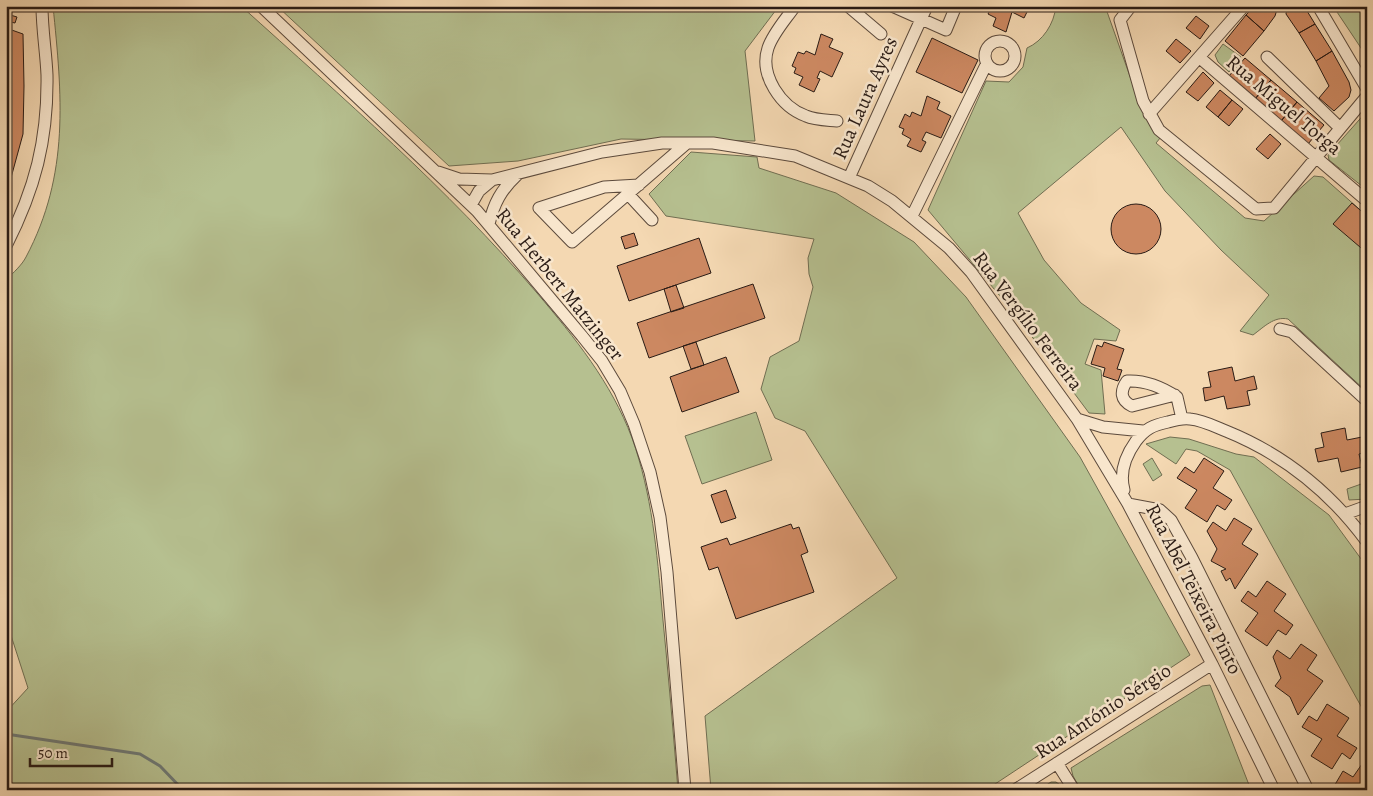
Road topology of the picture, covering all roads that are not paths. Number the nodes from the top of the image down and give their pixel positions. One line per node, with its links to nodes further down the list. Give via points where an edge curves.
1 (42, 6): 34 (street, via 47,75 44,135 28,201)
2 (261, 6): 23 (street, Rua Herbert Matzinger)
3 (795, 6): 19 (street, via 770,42 766,74 790,107 800,114)
4 (848, 6): 12 (street)
5 (892, 6): 11 (street)
6 (927, 6): 11 (street, Rua Laura Ayres)
7 (956, 6): 11 (street, via 946,30)
8 (1132, 6): 18 (street, via 1120,20)
9 (1244, 6): 14 (street)
10 (1318, 6): 16 (street)
11 (921, 19): 25 (street, Rua Laura Ayres)
12 (881, 34)
13 (1267, 57): 20 (street)
14 (1200, 58): 18 (street); 22 (street, Rua Miguel Torga)
15 (987, 63): 31 (street)
16 (1367, 89)
17 (1367, 96): 20 (street)
18 (1149, 114): 22 (street, via 1159,130 1256,209 1274,208)
19 (837, 121)
20 (1340, 128): 22 (street)
21 (687, 143): 24 (street, Rua Vergílio Ferreira, via 662,142 602,152); 25 (street, Rua Vergílio Ferreira, via 713,143 786,153); 27 (street)
22 (1316, 157): 29 (street, Rua Miguel Torga)
23 (438, 172): 26 (street, Rua Vergílio Ferreira, via 459,179); 30 (street, Rua Herbert Matzinger)
24 (519, 173): 26 (street, Rua Vergílio Ferreira); 33 (street, via 503,188)
25 (849, 178): 31 (street, Rua Vergílio Ferreira, via 868,186)
26 (492, 180): 30 (street)
27 (639, 185): 28 (street); 28 (street, via 604,187 539,208 572,242)
28 (628, 194): 32 (street)
29 (1367, 201)
30 (471, 205): 33 (street, Rua Herbert Matzinger)
31 (912, 216): 38 (street, Rua Vergílio Ferreira, via 971,272)
32 (652, 220)
33 (488, 224): 47 (street, Rua Herbert Matzinger, via 602,361 634,424 650,472 664,545)
34 (6, 246)
35 (1280, 329): 37 (street, via 1292,332)
36 (1175, 395): 39 (street)
37 (1367, 401)
38 (1077, 419): 40 (street, via 1103,427); 41 (street, Rua Vergílio Ferreira)
39 (1182, 419): 40 (street); 43 (street, via 1206,423 1269,450 1310,481)
40 (1143, 431): 41 (street, via 1131,448 1121,479)
41 (1128, 504): 45 (street, Rua Abel Teixeira Pinto); 51 (street, Rua Abel Teixeira Pinto, via 1160,510 1171,520)
42 (1367, 506): 43 (street)
43 (1345, 514): 44 (street)
44 (1366, 540)
45 (1212, 664): 46 (street, Rua António Sérgio); 50 (street, Rua Abel Teixeira Pinto)
46 (1057, 762): 48 (street, Rua António Sérgio); 49 (street)
47 (685, 790)
48 (1015, 790)
49 (1074, 790)
50 (1274, 790)
51 (1308, 790)

